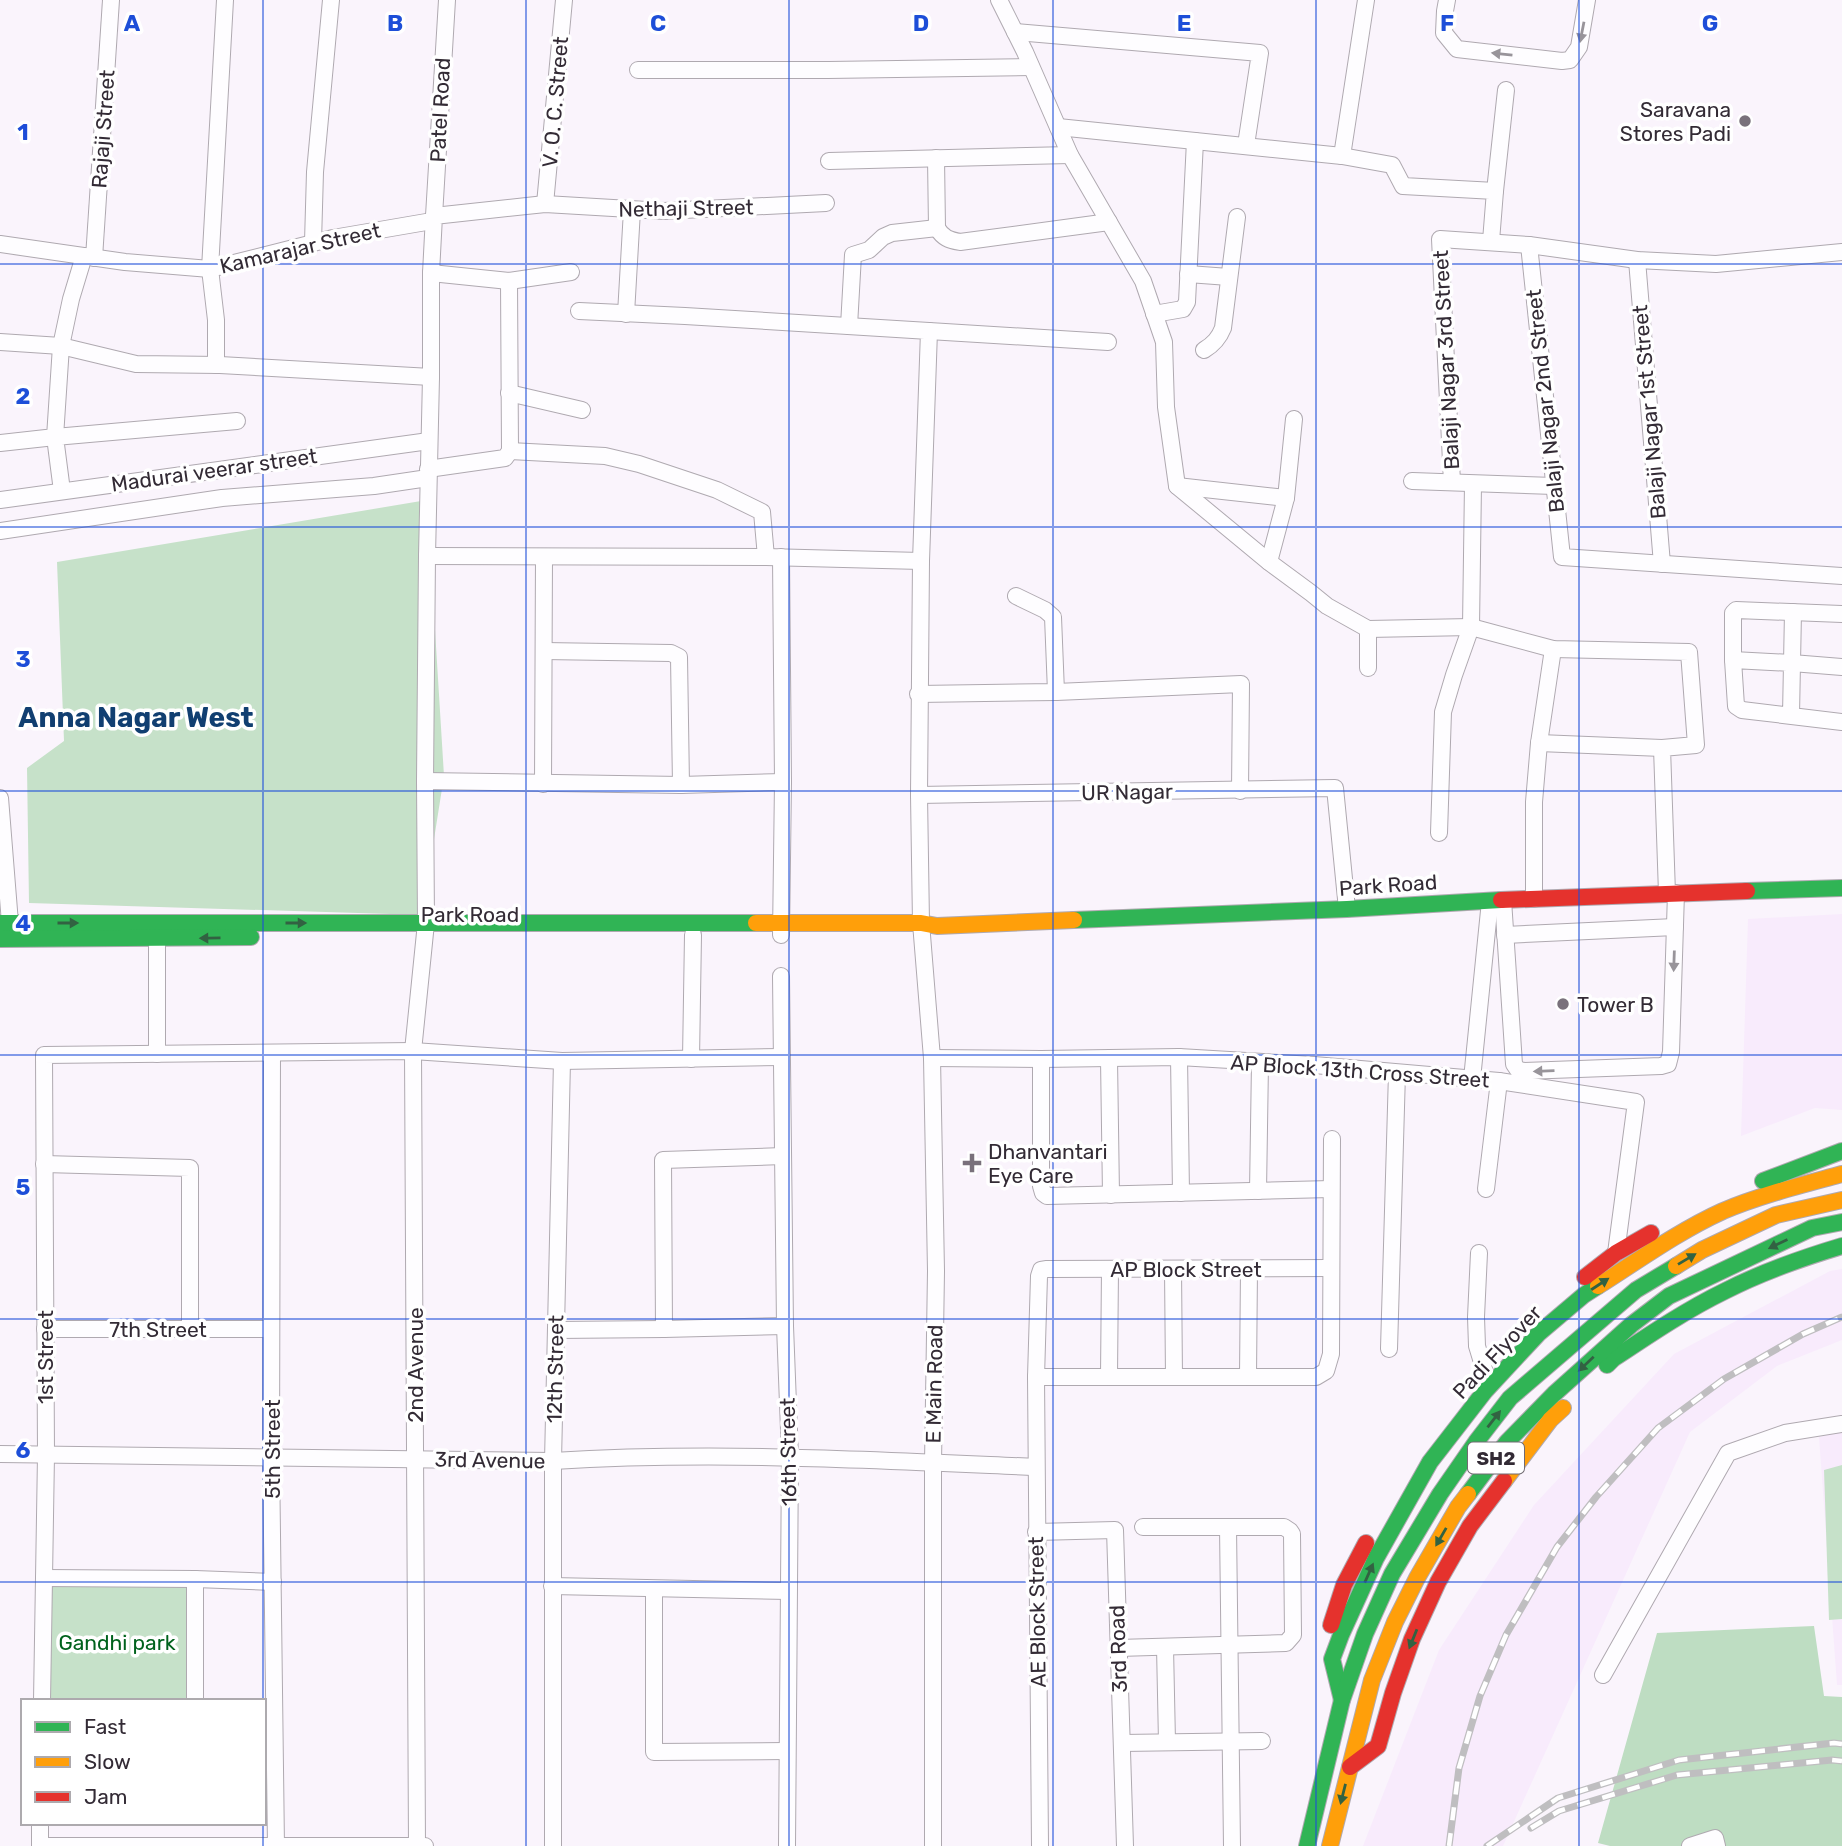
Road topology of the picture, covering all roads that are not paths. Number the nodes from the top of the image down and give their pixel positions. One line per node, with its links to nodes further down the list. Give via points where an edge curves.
1 (111, 0): 34 (street, Rajaji Street)
2 (225, 0): 36 (street)
3 (331, 0): 30 (street)
4 (447, 0): 26 (street, Patel Road)
5 (564, 0): 23 (street, V. O. C. Street)
6 (999, 0): 10 (street)
7 (1366, 0): 18 (street)
8 (1447, 0): 9 (street, one-way to 8, via 1579,47 1570,60 1562,61 1457,49 1444,33)
9 (1587, 0)
10 (1015, 32): 11 (street); 16 (street, via 1260,53)
11 (1031, 67): 12 (street); 14 (street)
12 (638, 70)
13 (1506, 90): 21 (street)
14 (1058, 127): 15 (street); 17 (street)
15 (1195, 141): 16 (street); 39 (street)
16 (1246, 145): 18 (street)
17 (1070, 155): 19 (street); 27 (street)
18 (1342, 156): 21 (street, via 1392,165 1404,186)
19 (936, 158): 20 (street); 28 (street)
20 (829, 161)
21 (1495, 191): 29 (street)
22 (826, 203): 24 (street, Nethaji Street)
23 (545, 204): 24 (street, Nethaji Street); 26 (street, Nethaji Street)
24 (632, 210): 43 (street)
25 (1237, 217): 40 (street)
26 (433, 218): 30 (street, Kamarajar Street); 38 (street, Patel Road)
27 (1109, 222): 28 (street, via 960,242 946,239); 44 (street, via 1143,281)
28 (937, 229): 45 (street, via 891,233 869,250 853,255)
29 (1490, 241): 32 (street); 63 (street, Balaji Nagar 3rd Street, via 1440,239)
30 (313, 242): 36 (street, Kamarajar Street)
31 (0, 244): 34 (street, Kamarajar Street)
32 (1529, 245): 35 (street); 66 (street, Balaji Nagar 2nd Street)
33 (1842, 252): 35 (street, via 1716,264)
34 (89, 257): 36 (street, Kamarajar Street); 49 (street, Rajaji Street, via 71,299)
35 (1637, 260): 76 (street, Balaji Nagar 1st Street)
36 (210, 269): 51 (street)
37 (571, 272): 41 (street)
38 (431, 273): 41 (street); 52 (street, Patel Road)
39 (1188, 274): 40 (street); 44 (street, via 1183,309)
40 (1229, 277): 50 (street, via 1223,328 1219,338)
41 (509, 281): 53 (street)
42 (579, 311): 43 (street)
43 (626, 314): 45 (street)
44 (1154, 314): 65 (street, via 1164,342 1166,407)
45 (849, 326): 46 (street)
46 (929, 331): 48 (street); 74 (street, E Main Road)
47 (0, 342): 49 (street)
48 (1108, 342)
49 (61, 346): 51 (street, via 136,364); 57 (street, Rajaji Street)
50 (1204, 350)
51 (216, 365): 52 (street)
52 (431, 377): 58 (street, Patel Road)
53 (509, 393): 54 (street); 60 (street)
54 (582, 410)
55 (1294, 419): 68 (street)
56 (237, 421): 57 (street)
57 (55, 437): 59 (street); 67 (street, Rajaji Street)
58 (429, 440): 61 (street, Patel Road); 67 (street, Madurai veerar street)
59 (0, 443)
60 (510, 451): 61 (street, via 505,458); 73 (street, via 605,456 717,490 762,512)
61 (428, 474): 70 (street, via 374,486 222,498); 71 (street, Patel Road)
62 (1412, 481): 63 (street)
63 (1452, 482): 64 (street)
64 (1474, 484): 66 (street); 81 (street)
65 (1177, 486): 68 (street); 75 (street)
66 (1554, 486): 76 (street, Balaji Nagar 2nd Street, via 1562,557)
67 (62, 491): 69 (street, Madurai veerar street)
68 (1286, 498): 75 (street)
69 (0, 500)
70 (0, 531)
71 (426, 556): 72 (street); 95 (street, 2nd Avenue)
72 (544, 557): 73 (street); 84 (street)
73 (774, 557): 74 (street); 96 (street)
74 (921, 561): 90 (street, E Main Road)
75 (1269, 562): 82 (street, via 1327,606)
76 (1662, 564): 77 (street)
77 (1842, 576)
78 (1016, 596): 89 (street, via 1053,617)
79 (1793, 612): 80 (street); 85 (street, via 1736,610); 86 (street)
80 (1842, 614)
81 (1471, 627): 82 (street); 83 (street); 102 (street, via 1443,712)
82 (1368, 629): 88 (street)
83 (1553, 649): 93 (street); 94 (street, via 1689,652 1696,745)
84 (544, 651): 97 (street); 98 (street, via 671,653 679,657)
85 (1733, 660): 86 (street); 91 (street, via 1736,706 1748,712)
86 (1792, 663): 87 (street); 91 (street)
87 (1842, 667)
88 (1368, 668)
89 (1056, 692): 90 (street); 99 (street, via 1241,684)
90 (918, 694): 100 (street, E Main Road)
91 (1791, 715): 92 (street)
92 (1842, 722)
93 (1539, 743): 94 (street); 105 (street)
94 (1662, 748): 104 (street)
95 (425, 781): 97 (street); 111 (street, 2nd Avenue)
96 (783, 782): 98 (street); 112 (street)
97 (542, 784): 98 (street)
98 (681, 785)
99 (1240, 791): 100 (street, UR Nagar); 107 (street, UR Nagar, via 1335,788)
100 (919, 795): 109 (street, E Main Road)
101 (0, 798): 108 (street)
102 (1439, 833)
103 (1842, 888): 104 (main road, Park Road)
104 (1672, 893): 105 (main road, Park Road); 110 (street)
105 (1534, 899): 106 (main road, Park Road)
106 (1496, 900): 107 (main road, Park Road); 114 (street); 130 (street)
107 (1347, 909): 109 (main road, Park Road)
108 (5, 923): 111 (main road, Park Road, one-way to 111)
109 (926, 928): 112 (main road, Park Road); 123 (street, E Main Road)
110 (1675, 928): 114 (street); 114 (street, one-way to 114, via 1671,1052 1668,1064 1661,1066 1518,1070)
111 (426, 929): 112 (main road, Park Road); 113 (main road, Park Road); 116 (main road, Park Road, one-way to 116); 118 (street, 2nd Avenue)
112 (781, 929): 113 (main road, Park Road)
113 (692, 935): 124 (street)
114 (1505, 935)
115 (0, 939): 116 (main road, Park Road)
116 (157, 939): 120 (street)
117 (781, 976): 121 (street, 16th Street)
118 (413, 1051): 119 (street); 127 (street); 169 (street, 2nd Avenue)
119 (272, 1053): 120 (street); 155 (street, 5th Street)
120 (157, 1054): 135 (street, 1st Street, via 44,1055)
121 (781, 1057): 124 (street); 134 (street, 16th Street)
122 (1179, 1057): 126 (street, AP Block 13th Cross Street); 128 (street, AP Block 13th Cross Street); 140 (street)
123 (932, 1058): 125 (street, AP Block 13th Cross Street); 171 (street, E Main Road)
124 (691, 1059): 127 (street)
125 (1041, 1059): 126 (street, AP Block 13th Cross Street); 141 (street, via 1044,1193 1052,1197)
126 (1109, 1059): 141 (street)
127 (562, 1061): 157 (street, 12th Street)
128 (1260, 1063): 129 (street, AP Block 13th Cross Street); 139 (street)
129 (1397, 1073): 130 (street, AP Block 13th Cross Street); 158 (street)
130 (1472, 1079): 131 (street, AP Block 13th Cross Street)
131 (1499, 1081): 138 (street); 145 (street, AP Block 13th Cross Street, via 1636,1102)
132 (1332, 1139): 137 (street)
133 (1842, 1151): 145 (main road, via 1705,1203)
134 (783, 1156): 152 (street, 16th Street); 156 (street, via 663,1160)
135 (44, 1164): 153 (street, 1st Street); 154 (street, via 190,1168)
136 (1842, 1174): 187 (main road, Padi Flyover, one-way to 136, via 1376,1558 1430,1462 1485,1391 1538,1334 1584,1294 1678,1235 1724,1211)
137 (1331, 1189): 139 (street); 147 (street)
138 (1486, 1189)
139 (1258, 1191): 140 (street)
140 (1181, 1193): 141 (street)
141 (1111, 1195)
142 (1842, 1200): 191 (main road, SH2, one-way to 142, via 1392,1574 1440,1494 1510,1398 1636,1290 1702,1250 1776,1215)
143 (1842, 1222): 197 (main road, SH2, one-way to 197, via 1812,1228 1669,1297 1597,1354 1507,1442 1458,1507 1395,1622 1372,1680)
144 (1842, 1247): 197 (main road, one-way to 197, via 1808,1255 1688,1311 1613,1359 1550,1420 1470,1526 1438,1581 1412,1639 1378,1746)
145 (1616, 1252): 159 (main road, via 1554,1300)
146 (1479, 1253): 159 (street, via 1477,1346)
147 (1331, 1268): 150 (street, AP Block Street); 163 (street, via 1331,1354 1326,1371 1316,1377)
148 (1110, 1269): 149 (street, AP Block Street); 151 (street, AP Block Street); 161 (street)
149 (1173, 1269): 150 (street, AP Block Street); 162 (street)
150 (1249, 1269): 163 (street)
151 (1041, 1270): 160 (street, AE Block Street)
152 (785, 1326): 156 (street); 167 (street, 16th Street)
153 (45, 1329): 154 (street, 7th Street); 166 (street, 1st Street)
154 (190, 1329): 155 (street, 7th Street)
155 (271, 1329): 168 (street, 5th Street)
156 (664, 1329): 157 (street)
157 (556, 1330): 170 (street, 12th Street)
158 (1389, 1349)
159 (1485, 1369): 173 (main road, via 1432,1435)
160 (1036, 1377): 161 (street); 172 (street, AE Block Street)
161 (1109, 1377): 162 (street)
162 (1174, 1377): 163 (street)
163 (1248, 1377)
164 (1842, 1424): 188 (street, via 1785,1433 1728,1453)
165 (0, 1454): 166 (street, 3rd Avenue)
166 (46, 1455): 168 (street, 3rd Avenue); 178 (street, 1st Street)
167 (790, 1456): 170 (street, 3rd Avenue); 171 (street, 3rd Avenue); 183 (street, 16th Street)
168 (271, 1457): 169 (street, 3rd Avenue); 180 (street, 5th Street)
169 (415, 1460): 170 (street, 3rd Avenue); 203 (street, 2nd Avenue)
170 (553, 1461): 181 (street, 12th Street)
171 (933, 1462): 172 (street, 3rd Avenue); 207 (street, E Main Road)
172 (1036, 1467): 177 (street, AE Block Street)
173 (1391, 1499)
174 (1228, 1527): 175 (street); 184 (street); 184 (street, via 1284,1527 1292,1534 1292,1638 1286,1643)
175 (1143, 1528)
176 (1372, 1531): 187 (main road, via 1344,1585 1326,1640)
177 (1036, 1532): 186 (street, 3rd Road, via 1115,1530); 208 (street, AE Block Street)
178 (44, 1578): 179 (street); 189 (street, 1st Street)
179 (195, 1579): 180 (street); 190 (street)
180 (273, 1582): 202 (street, 5th Street)
181 (552, 1586): 182 (street); 205 (street, 12th Street)
182 (654, 1589): 183 (street); 196 (street, via 654,1752)
183 (788, 1591): 196 (street, 16th Street)
184 (1230, 1645): 185 (street); 192 (street)
185 (1165, 1647): 186 (street); 194 (street)
186 (1118, 1648): 195 (street, 3rd Road)
187 (1332, 1659): 191 (main road)
188 (1604, 1675)
189 (42, 1699)
190 (195, 1699)
191 (1342, 1700): 211 (main road, SH2)
192 (1231, 1741): 193 (street); 194 (street); 210 (street)
193 (1262, 1741)
194 (1167, 1742): 195 (street)
195 (1122, 1743): 209 (street, 3rd Road)
196 (786, 1751): 206 (street, 16th Street)
197 (1350, 1767): 212 (main road, SH2, one-way to 212)
198 (40, 1825): 199 (street)
199 (40, 1846): 200 (street)
200 (82, 1846): 201 (street)
201 (152, 1846): 202 (street)
202 (276, 1846): 203 (street)
203 (417, 1846): 204 (street)
204 (426, 1846)
205 (553, 1846)
206 (787, 1846)
207 (933, 1846)
208 (1040, 1846)
209 (1125, 1846)
210 (1232, 1846)
211 (1307, 1846)
212 (1330, 1846)
213 (1690, 1846): 214 (street, via 1715,1838)
214 (1717, 1846)

